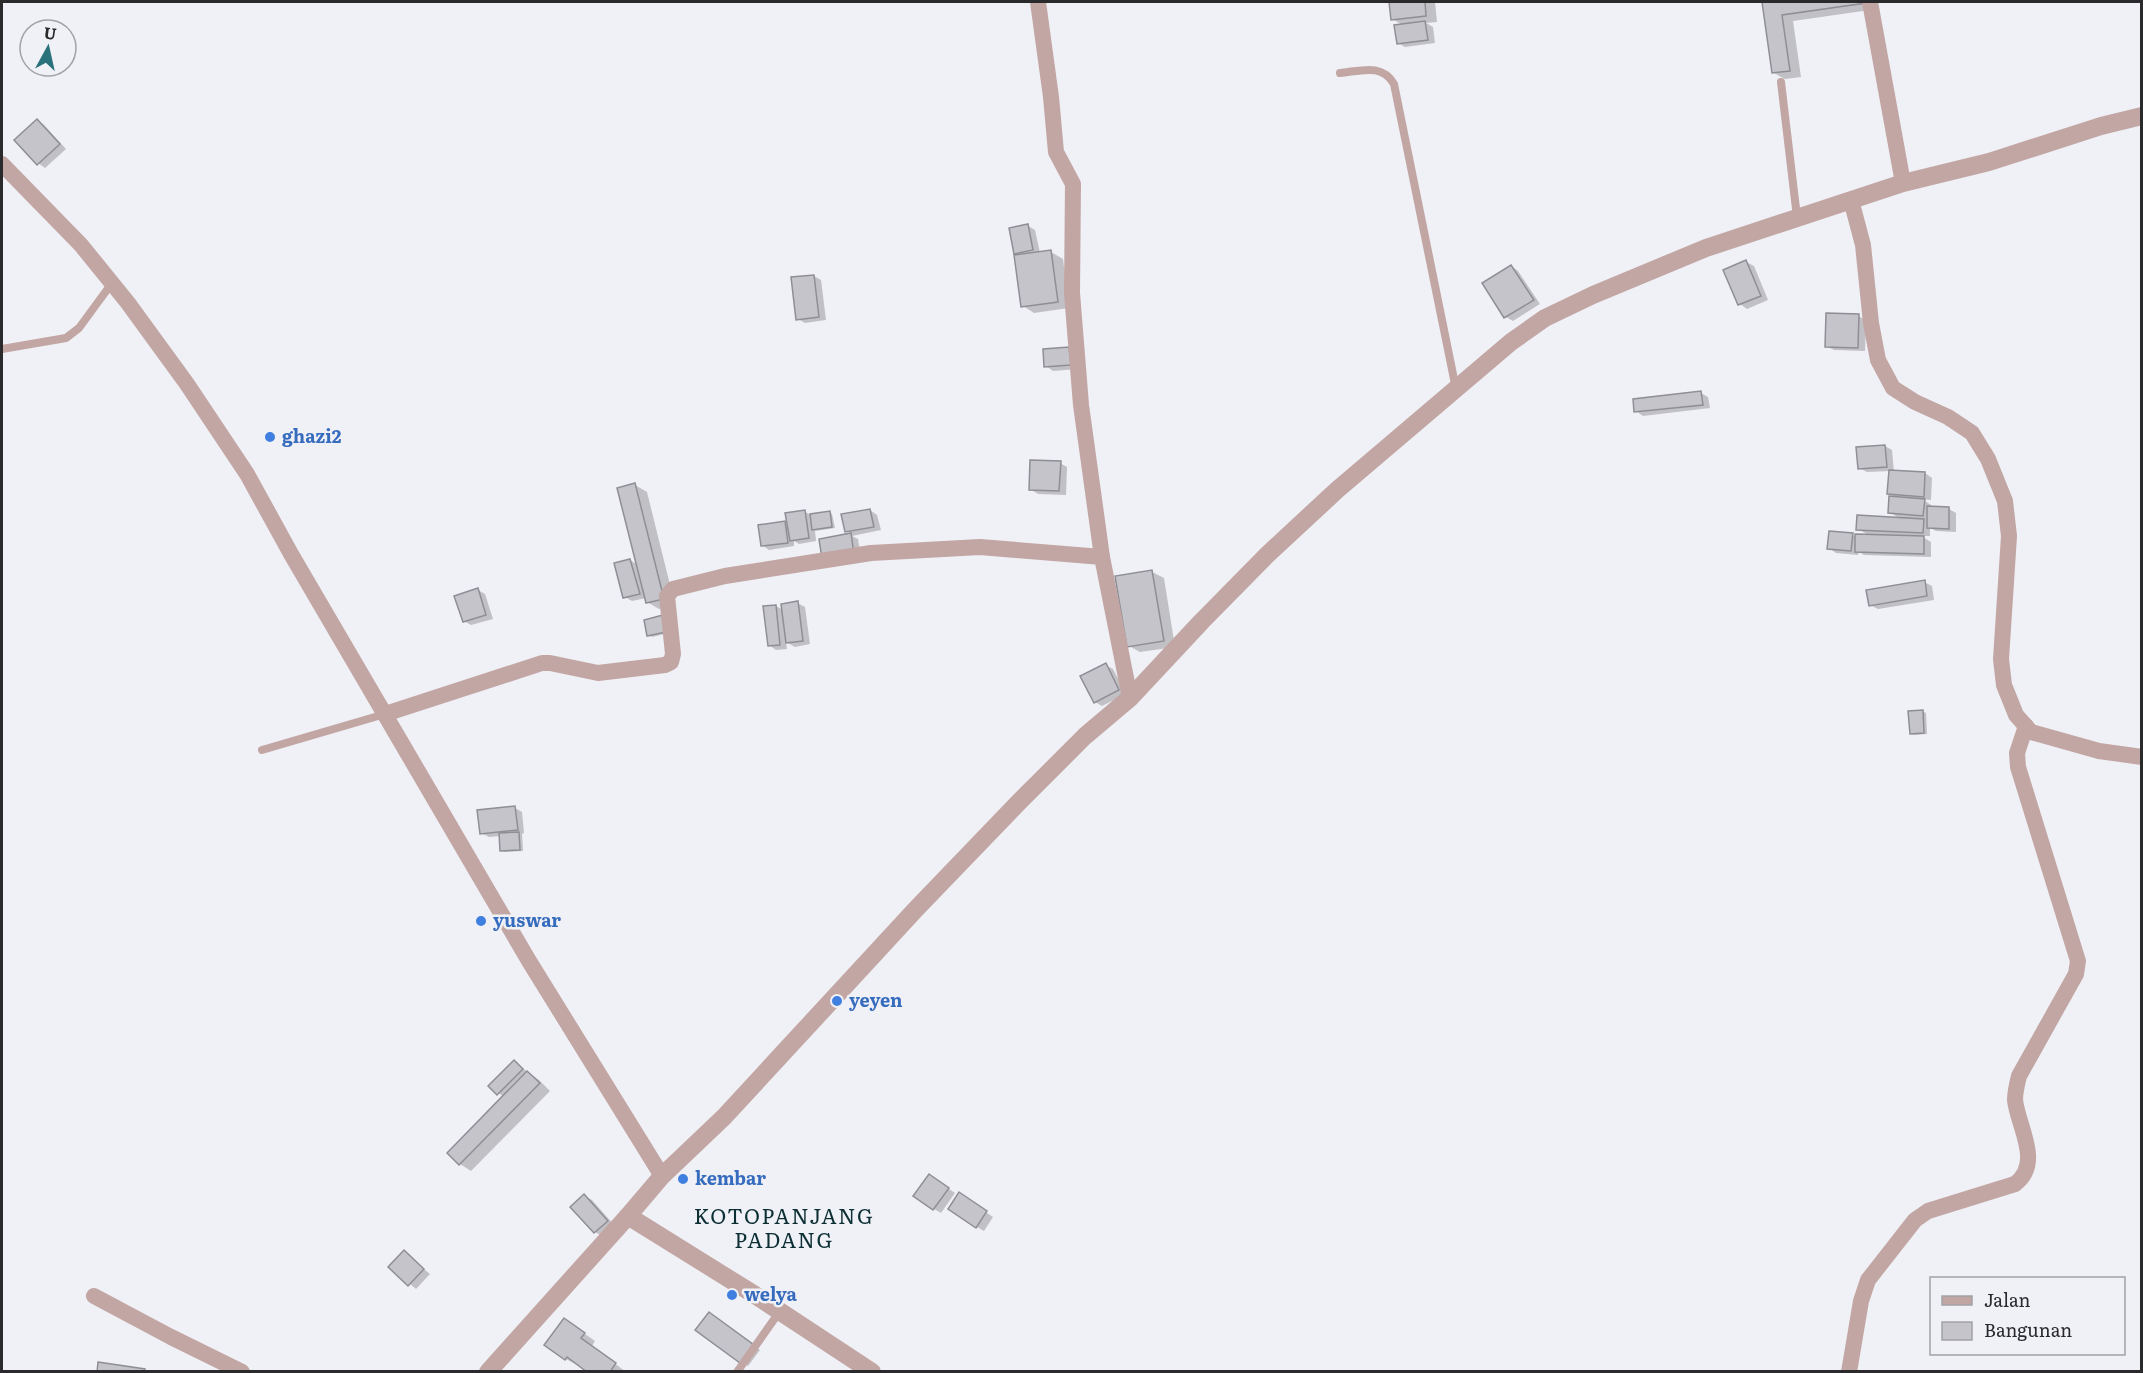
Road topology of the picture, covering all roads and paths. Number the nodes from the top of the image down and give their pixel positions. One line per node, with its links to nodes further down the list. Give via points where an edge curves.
1 (1038, 2): 13 (street, via 1056,152 1072,184 1072,293 1078,372)
2 (1870, 2): 7 (street)
3 (1340, 73): 12 (lane, via 1382,70 1394,84)
4 (1781, 82): 9 (lane)
5 (2142, 116): 7 (street)
6 (2, 164): 10 (street, via 81,245)
7 (1903, 183): 8 (street)
8 (1851, 200): 9 (street); 16 (street, via 1863,245 1878,360 1893,388 1972,433 1988,459 2005,501 2009,536 2001,659 2004,685 2016,715)
9 (1797, 218): 12 (street, via 1706,248 1545,318)
10 (112, 283): 11 (lane, via 79,328 66,338); 15 (street, via 247,474)
11 (2, 349)
12 (1456, 390): 14 (street, via 1267,555)
13 (1102, 557): 14 (street); 15 (street, via 980,547 871,553 725,576 668,592 673,654 671,662 665,665 598,673 542,663)
14 (1130, 698): 19 (street, via 1085,736 1019,802 724,1117)
15 (385, 714): 17 (lane); 19 (street, via 529,961)
16 (2026, 726): 18 (street, via 2031,732 2069,744); 27 (street, via 2017,753 2018,767 2078,961 2076,974 2019,1076 2016,1102 2028,1150 2027,1166 2015,1184 1928,1211 1915,1220 1868,1280)
17 (262, 750)
18 (2142, 758)
19 (662, 1176): 20 (street)
20 (628, 1216): 22 (street); 24 (street)
21 (94, 1296): 23 (street)
22 (780, 1311): 25 (lane); 26 (street)
23 (242, 1371)
24 (488, 1371)
25 (737, 1371)
26 (872, 1371)
27 (1849, 1371)

